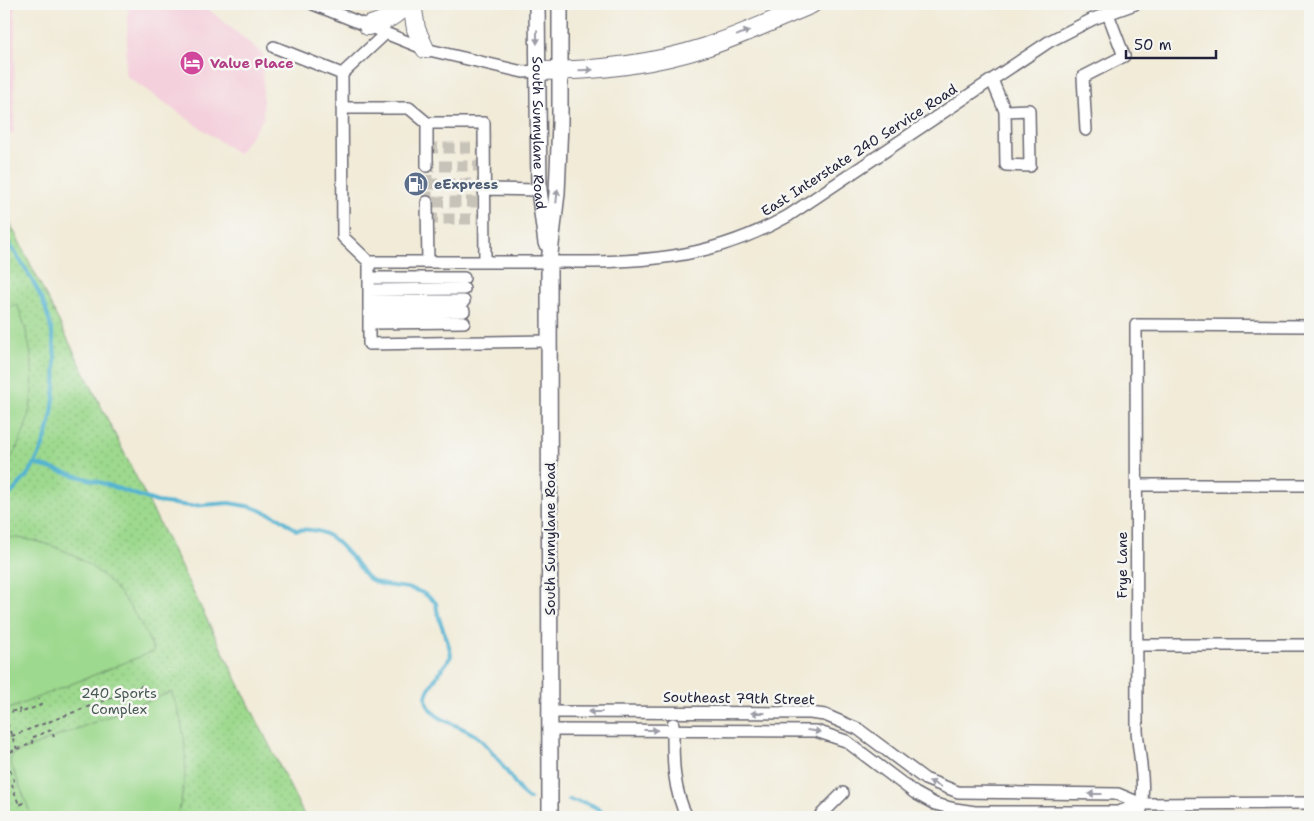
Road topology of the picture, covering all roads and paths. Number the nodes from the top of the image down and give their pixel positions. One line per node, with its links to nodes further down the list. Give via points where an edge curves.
1 (313, 4): 9 (street)
2 (404, 4): 9 (highway, via 387,20)
3 (412, 4): 12 (highway, via 416,29)
4 (537, 4): 13 (main road, South Sunnylane Road, one-way to 13)
5 (560, 4): 14 (main road, South Sunnylane Road)
6 (812, 4): 14 (highway, one-way to 6, via 630,65 705,47)
7 (1135, 4): 8 (street, East Interstate 240 Service Road)
8 (1108, 14): 16 (street, East Interstate 240 Service Road, via 1050,41); 20 (street, via 1124,56 1083,77)
9 (368, 26): 10 (street)
10 (386, 33): 12 (street); 15 (street)
11 (274, 47): 15 (street)
12 (425, 49): 13 (street, via 523,72)
13 (537, 71): 14 (highway); 23 (main road, South Sunnylane Road)
14 (560, 71): 29 (main road, South Sunnylane Road, one-way to 14, via 557,192)
15 (342, 74): 17 (street)
16 (992, 80): 18 (street); 29 (street, East Interstate 240 Service Road, via 759,233 698,253 659,260)
17 (342, 108): 19 (street, via 409,108); 25 (street, via 343,237)
18 (1005, 111): 18 (street, via 1006,165 1030,166 1029,110)
19 (427, 123): 21 (street); 22 (street, via 484,123)
20 (1086, 130)
21 (427, 166)
22 (484, 189): 23 (street); 28 (street)
23 (539, 190): 29 (main road, South Sunnylane Road)
24 (427, 202): 26 (street)
25 (369, 262): 26 (street, East Interstate 240 Service Road); 31 (street)
26 (428, 262): 27 (street, East Interstate 240 Service Road)
27 (464, 262): 28 (street, East Interstate 240 Service Road); 30 (street)
28 (484, 262): 29 (street, East Interstate 240 Service Road)
29 (549, 262): 33 (main road, South Sunnylane Road)
30 (464, 300): 31 (street); 31 (street); 31 (street); 34 (street)
31 (369, 301): 34 (street, via 369,344)
32 (1310, 326): 35 (street, Frye Lane, via 1136,326)
33 (549, 341): 34 (street); 41 (main road, South Sunnylane Road)
34 (464, 344)
35 (1137, 485): 36 (street); 37 (street, Frye Lane)
36 (1310, 485)
37 (1137, 645): 38 (street); 60 (street, Frye Lane, via 1137,731 1142,761)
38 (1310, 645)
39 (142, 686): 48 (path)
40 (39, 699): 44 (path, via 41,705 20,713 18,709)
41 (550, 712): 42 (street, Southeast 79th Street, one-way to 41); 46 (main road, South Sunnylane Road)
42 (673, 712): 43 (street, Southeast 79th Street, one-way to 42); 45 (street)
43 (784, 712): 47 (street); 52 (street, Southeast 79th Street, via 810,713 840,720)
44 (4, 716): 48 (path)
45 (673, 729): 46 (street, Southeast 79th Street, one-way to 45); 47 (street, Southeast 79th Street); 63 (street, via 674,779)
46 (550, 730): 62 (main road, South Sunnylane Road)
47 (784, 730): 54 (street, Southeast 79th Street, one-way to 54, via 831,735 846,741)
48 (12, 737): 50 (path); 51 (path)
49 (54, 737): 51 (path, via 51,730 31,738 33,743)
50 (4, 740)
51 (17, 749): 53 (path, via 10,752 6,760)
52 (894, 755): 54 (street); 57 (street, Southeast 79th Street, one-way to 52, via 958,792 942,787 925,779)
53 (10, 769): 55 (path); 58 (path, via 19,805)
54 (883, 769): 61 (street, Southeast 79th Street, via 935,804)
55 (4, 771)
56 (843, 793): 64 (street)
57 (991, 793): 60 (street, Southeast 79th Street, one-way to 57, via 1118,794); 61 (street)
58 (24, 803)
59 (1310, 803): 60 (street, Southeast 79th Street)
60 (1142, 804): 61 (street, Southeast 79th Street, via 1118,812); 65 (street, Frye Lane); 66 (street, Frye Lane)
61 (991, 814)
62 (550, 817)
63 (687, 817)
64 (819, 817)
65 (1140, 817)
66 (1145, 817)

